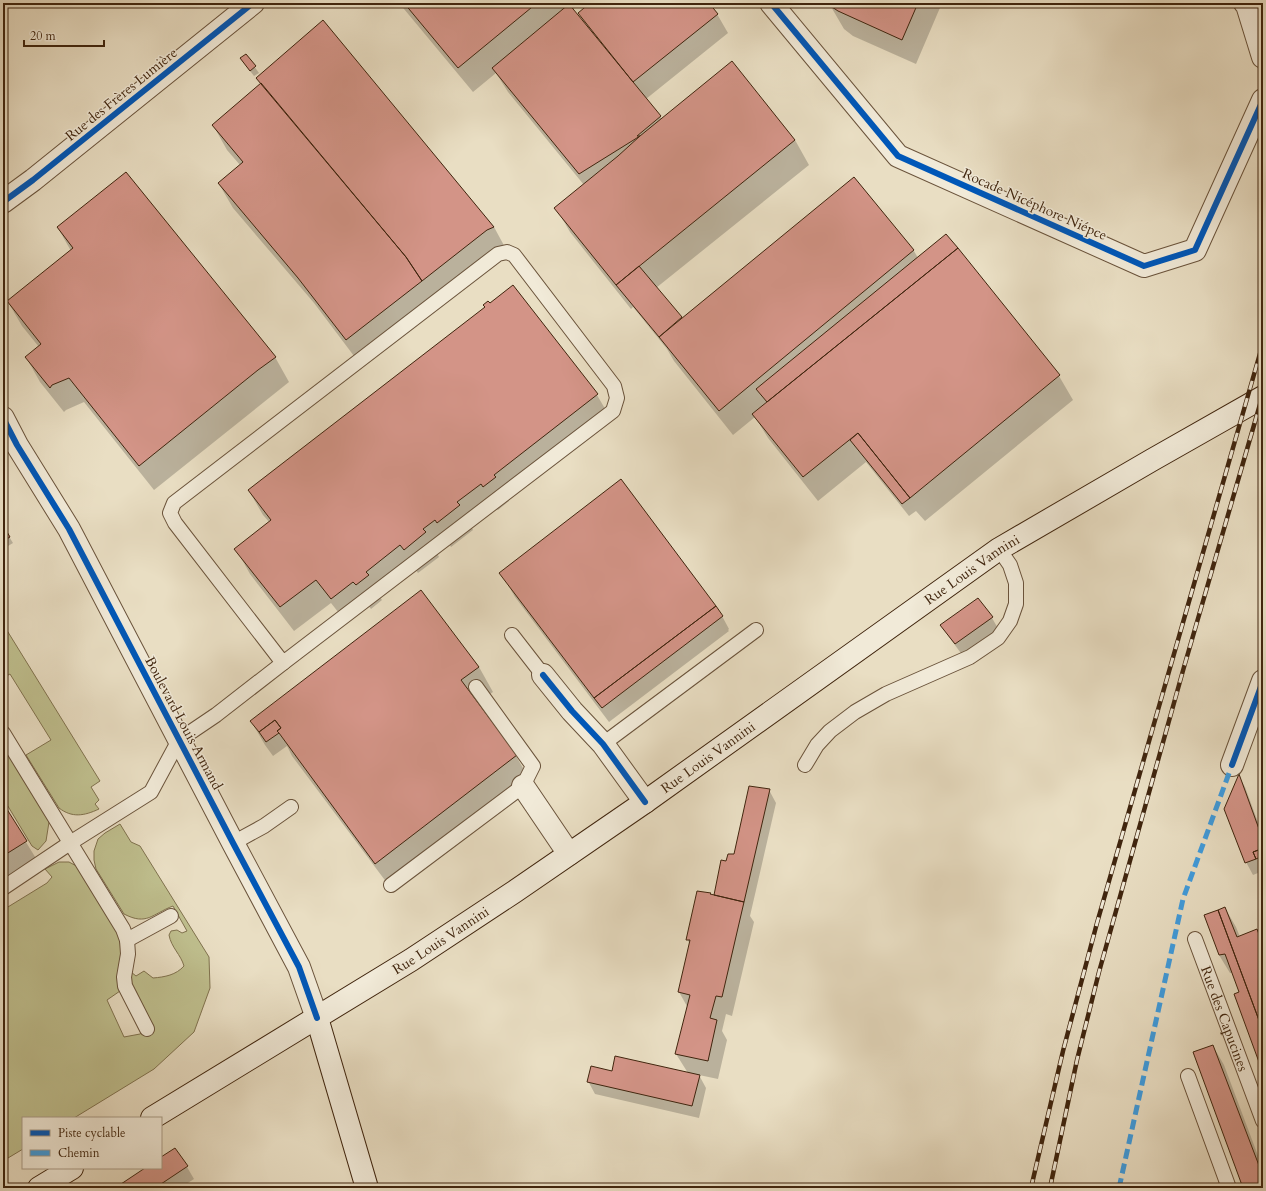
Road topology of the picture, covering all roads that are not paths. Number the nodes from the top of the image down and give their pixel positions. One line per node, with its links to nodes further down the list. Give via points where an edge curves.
1 (253, 3): 6 (street, Rue des Frères Lumière)
2 (770, 3): 5 (street, Rocade Nicéphore Niépce, via 898,156 1144,266 1195,250)
3 (1245, 3): 4 (street)
4 (1263, 57)
5 (1263, 100)
6 (10, 197): 7 (street)
7 (3, 211)
8 (1263, 397): 11 (street, Rue Louis Vannini)
9 (3, 418): 10 (street, Boulevard Louis Armand)
10 (10, 439): 19 (street, Boulevard Louis Armand, via 69,529)
11 (999, 549): 21 (lane, via 1010,565 1016,583 1016,604 1010,621 998,638 970,657 886,694 854,712 817,745); 24 (street, Rue Louis Vannini)
12 (756, 630): 20 (lane)
13 (512, 635): 15 (lane)
14 (283, 663): 14 (lane, via 613,411 617,398 614,386 514,255 507,252 498,254 174,503 170,513 175,523); 19 (lane)
15 (543, 675): 20 (street)
16 (1263, 681): 22 (street)
17 (476, 687): 23 (lane, via 533,766)
18 (3, 733): 26 (lane)
19 (179, 740): 26 (lane, via 151,792); 27 (street, Boulevard Louis Armand)
20 (603, 744): 24 (street)
21 (805, 765)
22 (1232, 765)
23 (523, 786): 28 (street); 29 (lane)
24 (645, 802): 28 (street, Rue Louis Vannini)
25 (291, 807): 27 (lane)
26 (70, 843): 30 (lane); 33 (lane, via 123,928)
27 (233, 843): 34 (street, Boulevard Louis Armand, via 299,967)
28 (569, 854): 34 (street, Rue Louis Vannini, via 412,960)
29 (391, 885)
30 (3, 888)
31 (172, 916): 33 (lane)
32 (1195, 939): 38 (lane, Rue des Capucines)
33 (127, 940): 35 (lane, via 125,986)
34 (317, 1018): 37 (street, Rue Louis Vannini); 41 (street, Boulevard Louis Armand)
35 (147, 1029)
36 (1188, 1076): 42 (lane)
37 (154, 1117)
38 (1263, 1121)
39 (70, 1169): 40 (street)
40 (39, 1188)
41 (367, 1188)
42 (1229, 1188)

